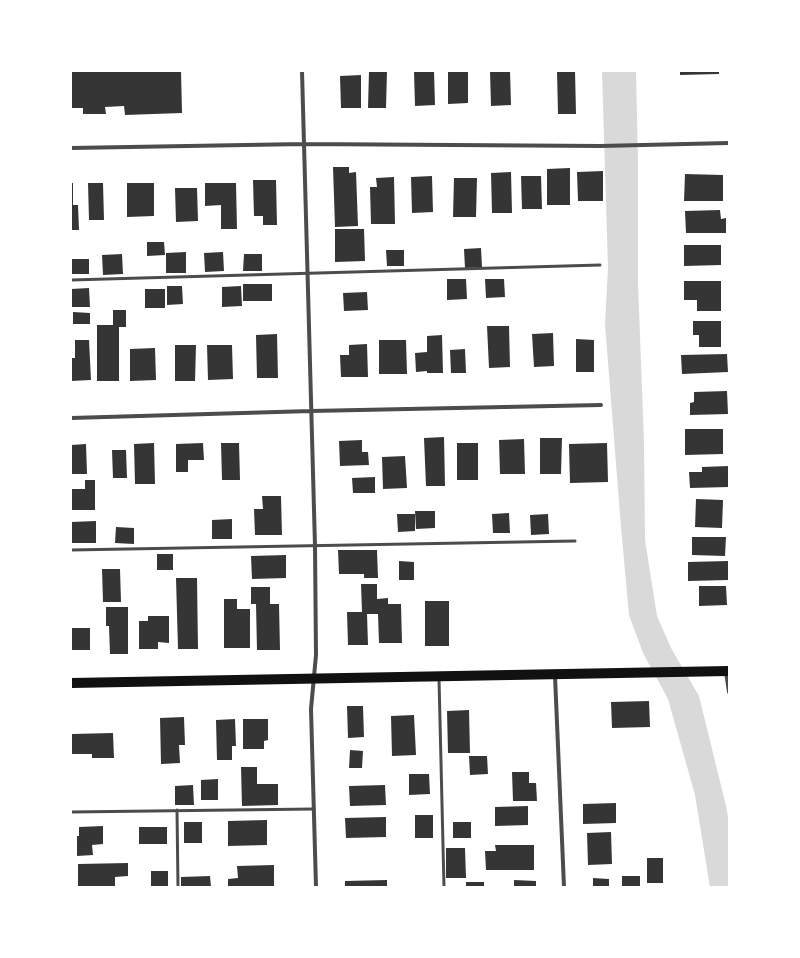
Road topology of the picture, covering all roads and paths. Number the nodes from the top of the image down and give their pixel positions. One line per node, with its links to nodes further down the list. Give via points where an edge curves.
1 (302, 71): 3 (street)
2 (729, 143): 3 (street, via 600,146)
3 (304, 144): 4 (street); 6 (street)
4 (71, 148)
5 (600, 265): 6 (lane)
6 (308, 273): 7 (lane); 9 (street)
7 (71, 280)
8 (601, 405): 9 (street)
9 (312, 411): 10 (street); 12 (street)
10 (71, 418)
11 (575, 541): 12 (lane)
12 (316, 546): 13 (lane); 17 (street)
13 (71, 550)
14 (727, 672): 15 (main road); 19 (street)
15 (555, 675): 16 (main road); 26 (street)
16 (438, 677): 17 (main road); 25 (lane)
17 (314, 679): 18 (main road); 20 (street, via 311,709)
18 (71, 683)
19 (729, 692)
20 (314, 808): 21 (lane); 24 (street)
21 (177, 810): 22 (lane); 23 (lane)
22 (71, 812)
23 (178, 887)
24 (316, 887)
25 (444, 887)
26 (564, 887)

